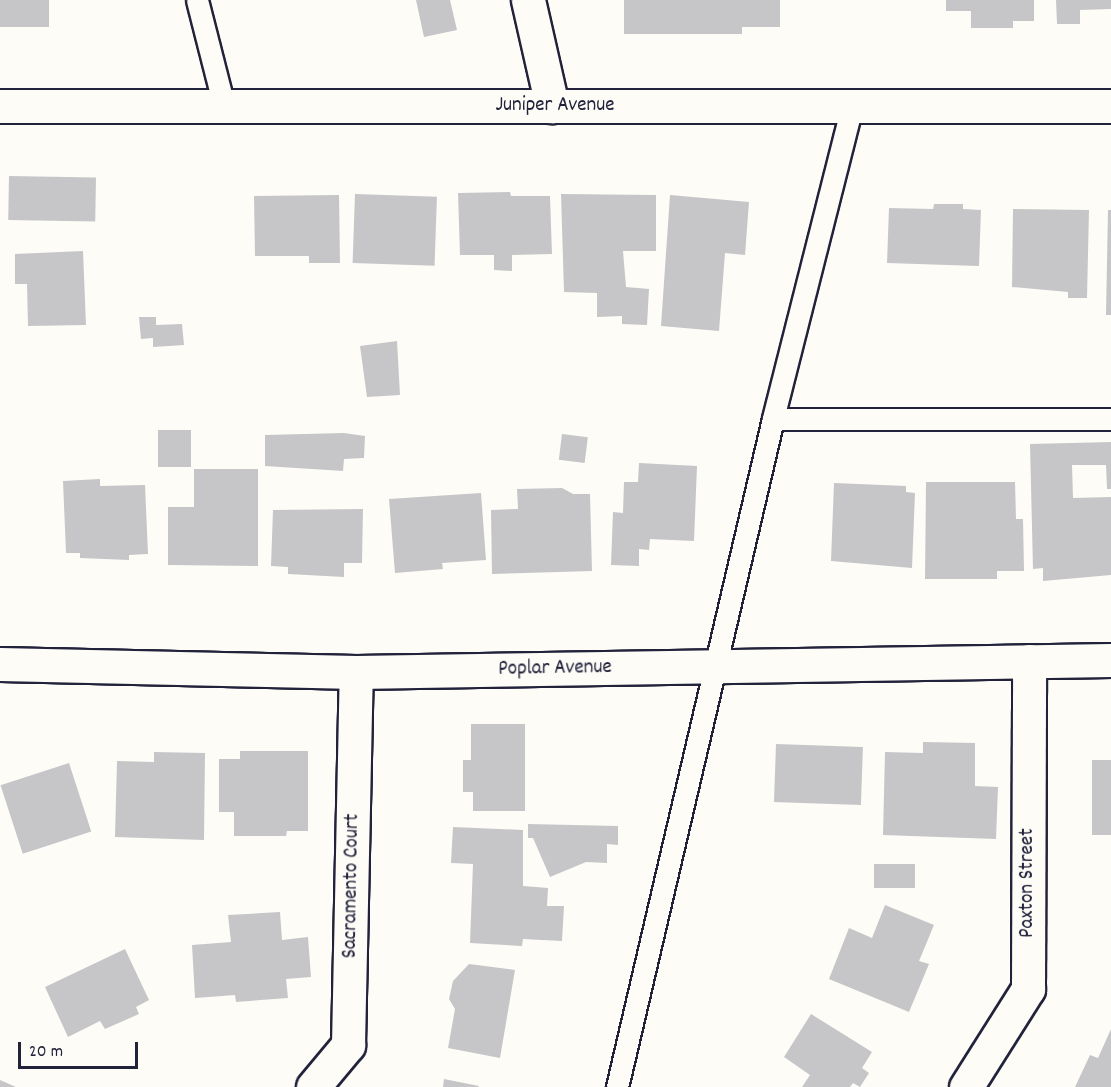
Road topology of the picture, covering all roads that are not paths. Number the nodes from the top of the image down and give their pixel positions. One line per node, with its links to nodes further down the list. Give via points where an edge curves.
1 (197, 0): 5 (lane)
2 (528, 0): 6 (street)
3 (852, 105): 6 (street, Juniper Avenue); 7 (street, Juniper Avenue); 8 (lane)
4 (0, 106): 5 (street, Juniper Avenue)
5 (224, 106): 6 (street, Juniper Avenue)
6 (552, 106)
7 (1111, 106)
8 (773, 419): 9 (lane); 14 (lane)
9 (1111, 419)
10 (0, 659): 13 (street)
11 (1111, 660): 12 (street, Poplar Avenue)
12 (1029, 662): 14 (street, Poplar Avenue); 18 (street, Paxton Street, via 1028,989)
13 (0, 664): 15 (street, Poplar Avenue)
14 (714, 667): 15 (street, Poplar Avenue); 17 (lane)
15 (356, 672): 16 (street, Sacramento Court, via 348,1046)
16 (313, 1087)
17 (616, 1087)
18 (966, 1087)

